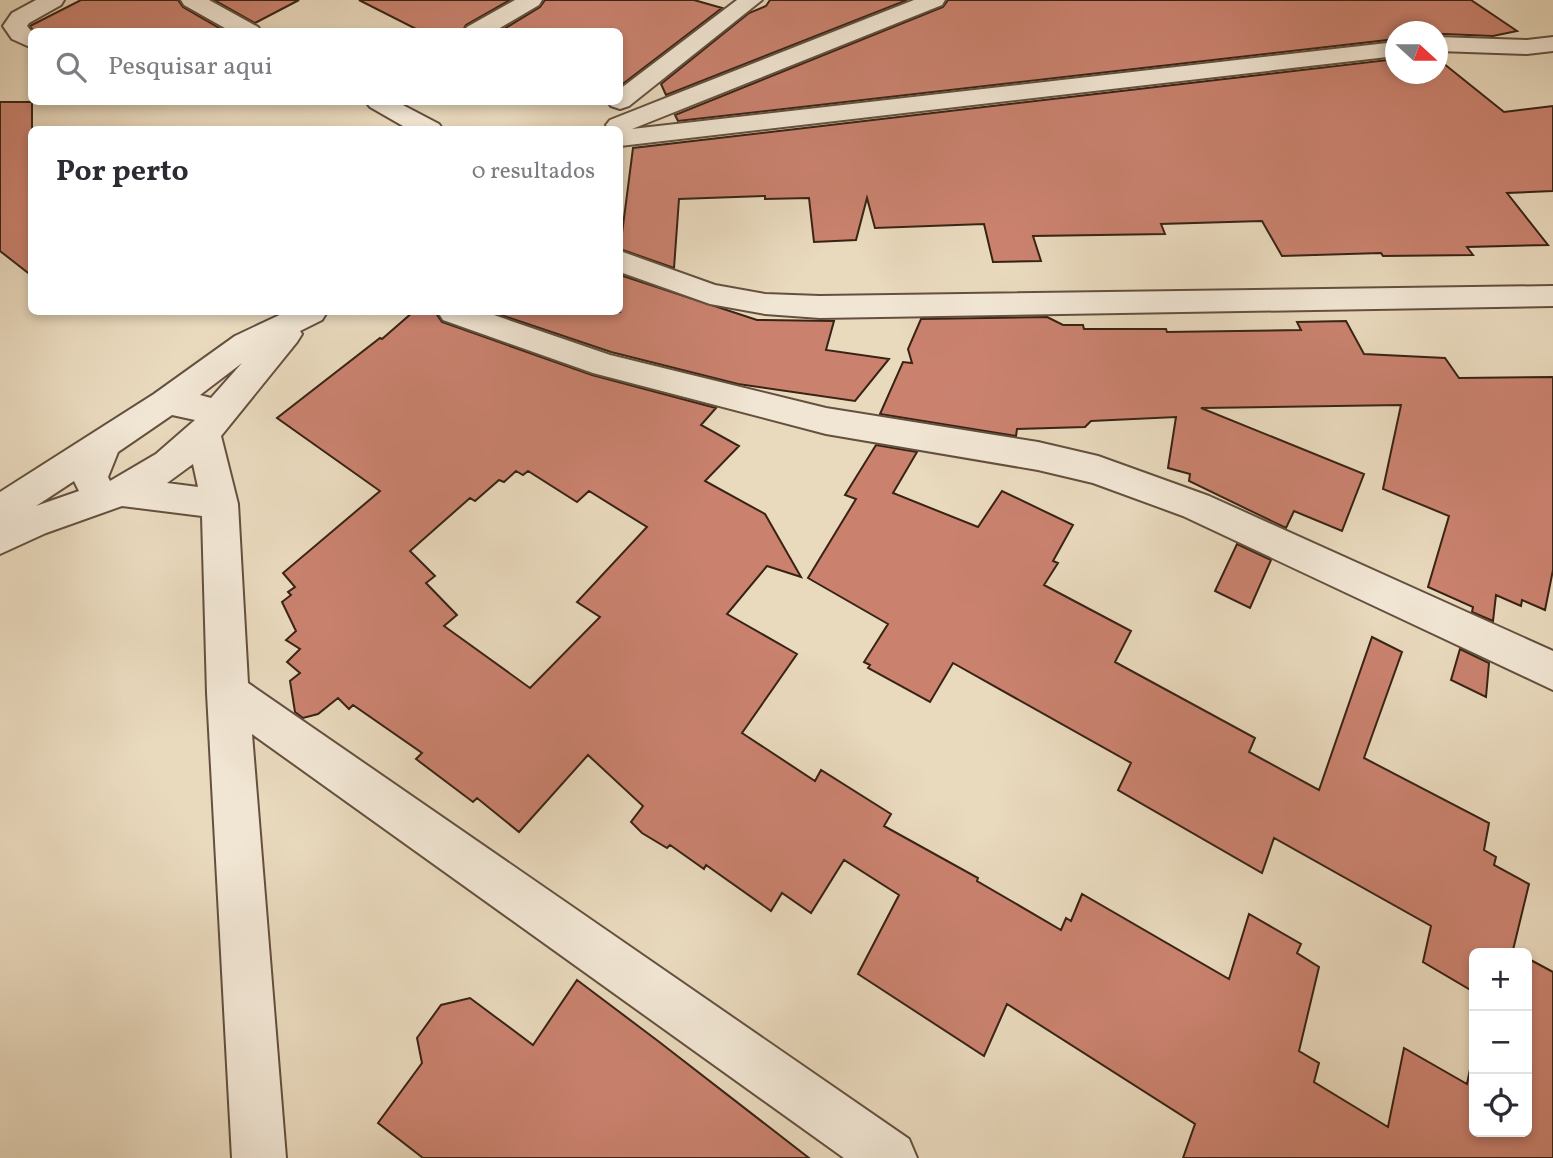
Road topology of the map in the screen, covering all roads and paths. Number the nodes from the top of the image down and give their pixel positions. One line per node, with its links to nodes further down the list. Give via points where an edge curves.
1 (52, 0): 8 (street, via 20,18 15,26)
2 (192, 0): 6 (street)
3 (531, 0): 7 (street)
4 (751, 0): 12 (street)
5 (934, 0): 17 (street)
6 (243, 28)
7 (482, 28)
8 (28, 39)
9 (1448, 44): 10 (street)
10 (1553, 44)
11 (1385, 50): 18 (street)
12 (623, 98)
13 (384, 105): 15 (street)
14 (614, 105): 16 (street)
15 (423, 126)
16 (597, 126)
17 (618, 126)
18 (623, 138)
19 (623, 262): 20 (street, via 710,294 820,307)
20 (1553, 296)
21 (462, 315): 30 (street, via 604,365 826,421 1098,470 1195,506)
22 (304, 316): 23 (street, via 246,344); 24 (street)
23 (166, 403): 24 (street, via 209,411); 25 (street)
24 (209, 426): 26 (street); 27 (street)
25 (103, 445): 26 (street, via 90,478 98,492); 28 (street)
26 (115, 494): 27 (street); 29 (street, via 33,522)
27 (220, 504): 31 (street)
28 (0, 512)
29 (0, 539)
30 (1553, 671)
31 (228, 693): 32 (street); 33 (street)
32 (259, 1158)
33 (890, 1158)

